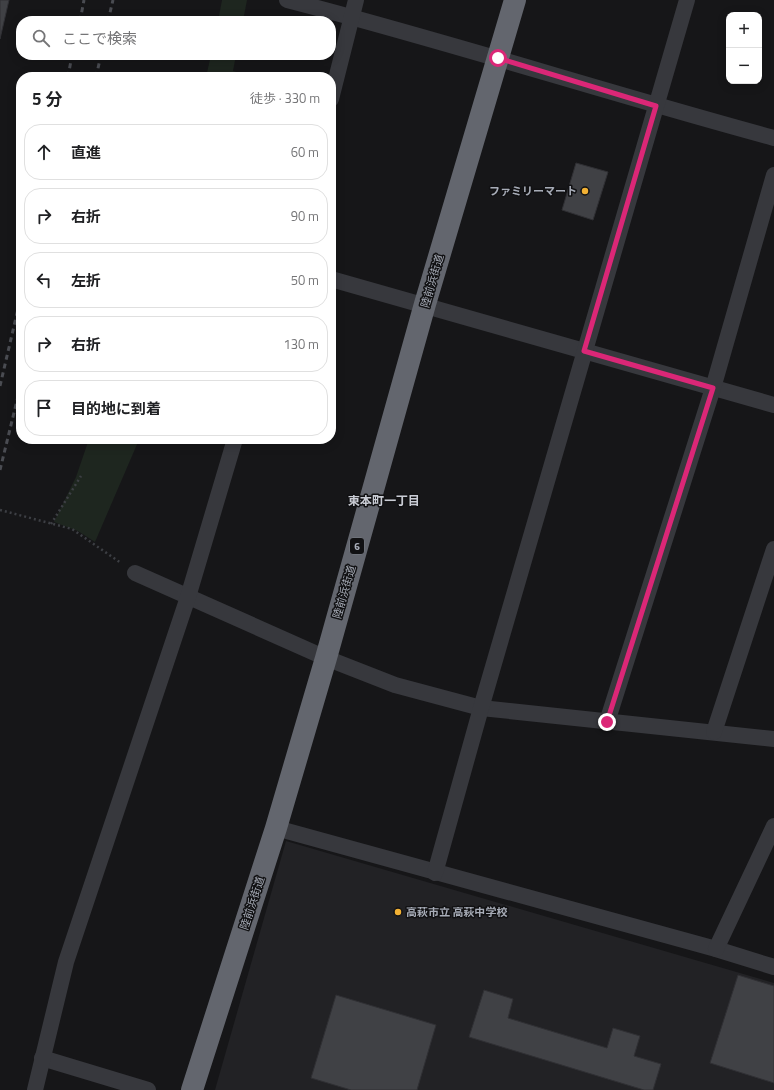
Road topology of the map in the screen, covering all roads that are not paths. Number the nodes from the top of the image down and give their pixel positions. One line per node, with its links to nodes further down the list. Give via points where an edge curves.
1 (287, 0): 5 (street)
2 (356, 0): 5 (street)
3 (515, 0): 6 (highway, 陸前浜街道 / 6)
4 (688, 0): 8 (street)
5 (352, 17): 6 (street); 7 (street)
6 (498, 58): 8 (street); 12 (highway, 陸前浜街道 / 6)
7 (336, 79)
8 (656, 106): 9 (street); 13 (street)
9 (774, 138)
10 (774, 174): 14 (street)
11 (336, 280): 12 (street)
12 (425, 304): 13 (street); 20 (highway, 陸前浜街道 / 6)
13 (584, 351): 14 (street); 21 (street)
14 (713, 388): 15 (street); 22 (street)
15 (774, 405)
16 (234, 444): 19 (street)
17 (774, 549): 23 (street)
18 (135, 573): 19 (street)
19 (188, 597): 20 (street); 30 (street, via 66,962)
20 (326, 658): 21 (street, via 394,685); 26 (highway, 陸前浜街道 / 6)
21 (481, 708): 22 (street); 27 (street)
22 (607, 722): 23 (street)
23 (714, 732): 24 (street)
24 (774, 739)
25 (774, 826): 28 (street)
26 (276, 828): 27 (street); 33 (highway, 陸前浜街道 / 6)
27 (435, 873): 28 (street)
28 (716, 949): 29 (street)
29 (774, 967)
30 (42, 1058): 31 (street); 32 (street)
31 (35, 1090)
32 (148, 1090)
33 (192, 1090)

